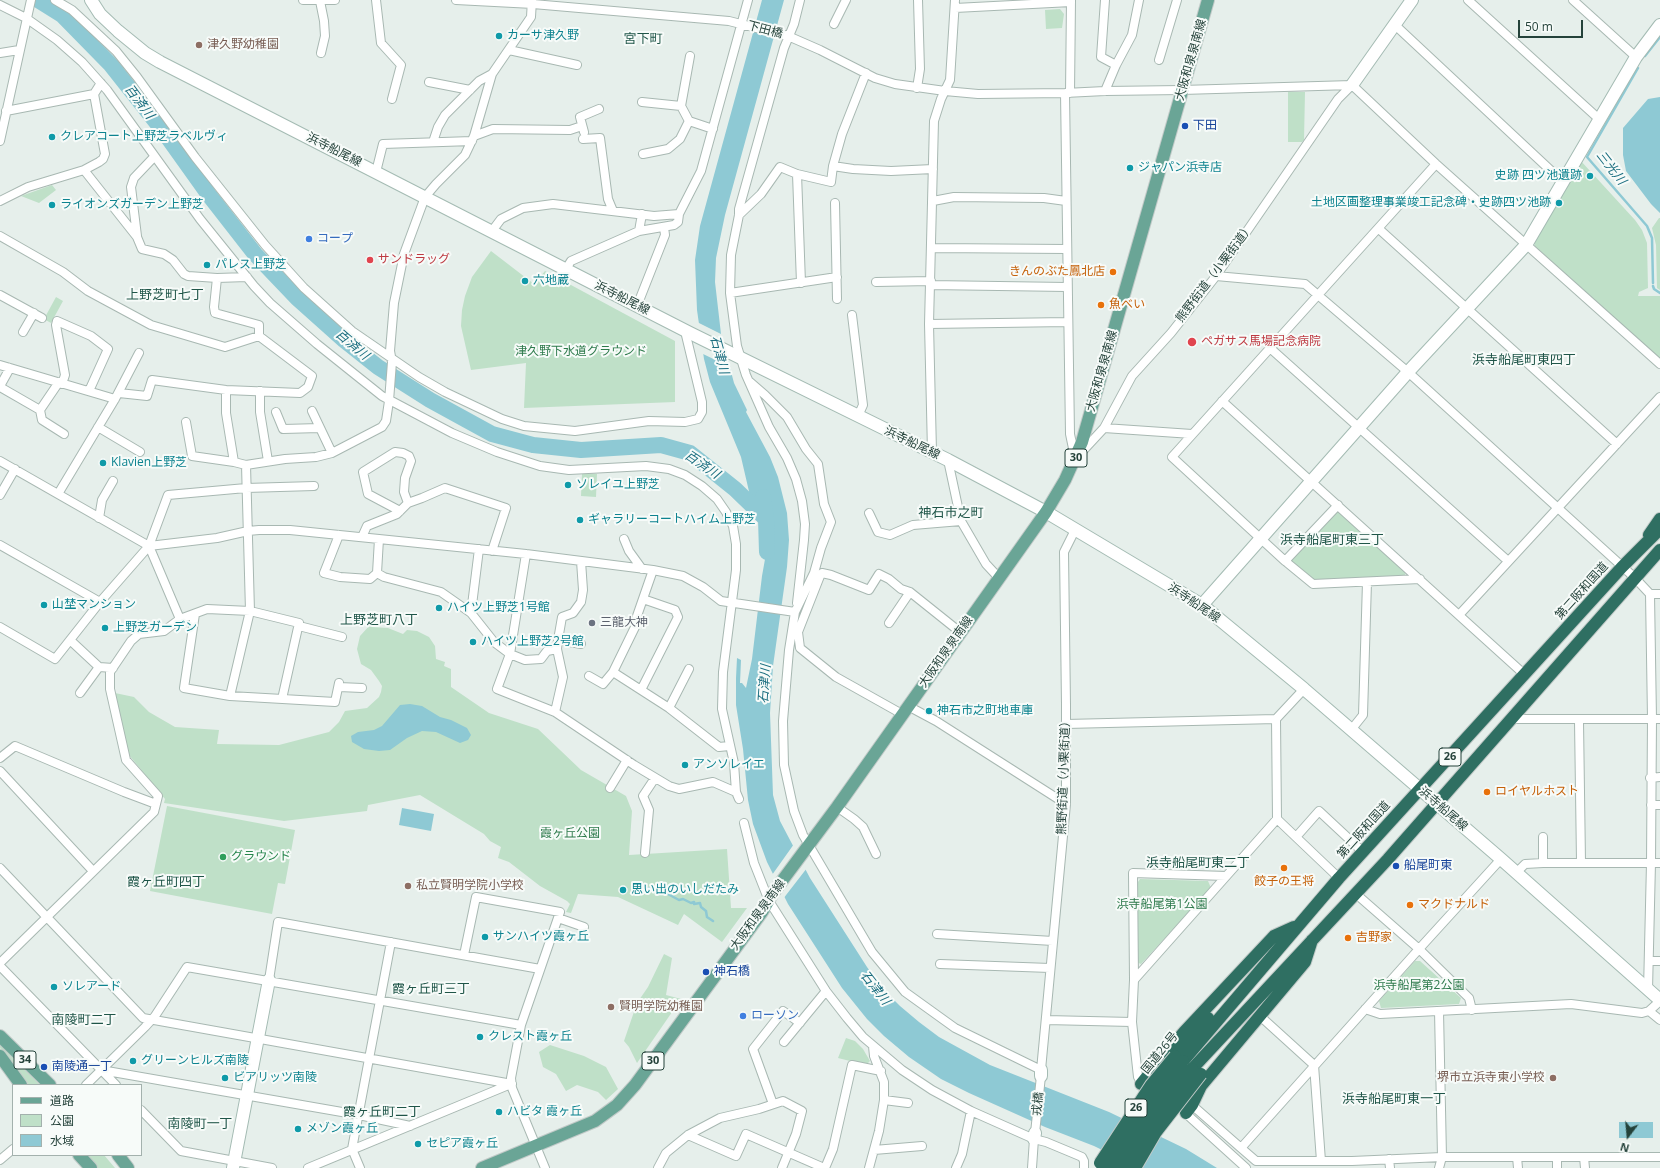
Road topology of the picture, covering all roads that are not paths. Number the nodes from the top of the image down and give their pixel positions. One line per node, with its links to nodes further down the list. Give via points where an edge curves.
1 (31, 0): 27 (street)
2 (55, 0): 119 (street, via 72,10 116,51 195,157 284,267 352,332)
3 (91, 0): 72 (street, 浜寺船尾線, via 100,14 118,31 160,62)
4 (303, 0): 5 (street)
5 (315, 0): 6 (street); 36 (street, via 324,21 325,36)
6 (335, 0)
7 (376, 0): 54 (street, via 381,43 401,65)
8 (456, 0): 19 (street, 下田橋)
9 (748, 0): 28 (street)
10 (800, 0): 32 (street)
11 (846, 0): 29 (street)
12 (1105, 0): 41 (street, via 1101,57)
13 (1140, 0): 41 (street, via 1132,35)
14 (1167, 0): 22 (street)
15 (1208, 0): 49 (main road, 大阪和泉泉南線 / 30)
16 (1412, 0): 30 (street)
17 (1468, 0): 59 (street)
18 (1573, 0): 38 (street)
19 (479, 1): 23 (street, 下田橋)
20 (916, 1): 47 (street, via 920,69)
21 (1071, 1): 25 (street); 52 (street)
22 (1176, 1): 39 (street)
23 (532, 2): 24 (street, 下田橋); 34 (street, via 531,17)
24 (557, 3): 28 (street, 下田橋)
25 (955, 4): 50 (street, via 950,80)
26 (0, 5): 27 (street)
27 (27, 17): 33 (street); 45 (street, via 82,62)
28 (742, 24): 32 (street, 下田橋); 61 (street)
29 (834, 24)
30 (1395, 25): 46 (street); 74 (street)
31 (1660, 25): 38 (street)
32 (788, 36): 42 (street, 下田橋); 83 (street)
33 (19, 50): 35 (street); 58 (street)
34 (509, 50): 40 (street); 43 (street)
35 (0, 53)
36 (321, 53)
37 (690, 56): 56 (street)
38 (1636, 57): 59 (street)
39 (1159, 60)
40 (577, 65)
41 (1116, 65): 51 (street)
42 (866, 73): 47 (street, 下田橋, via 895,84); 69 (street)
43 (492, 74): 48 (street); 63 (street)
44 (429, 82): 48 (street)
45 (101, 83): 53 (street); 67 (street)
46 (1352, 85): 49 (street, 下田橋); 68 (street); 94 (street, 熊野街道（小栗街道）, via 1338,99)
47 (917, 88): 50 (street, 下田橋)
48 (470, 90): 65 (street, via 445,115)
49 (1182, 90): 51 (street, 下田橋); 149 (main road, 大阪和泉泉南線 / 30)
50 (945, 91): 52 (street, 下田橋, via 978,94); 70 (street, via 934,121)
51 (1105, 91): 52 (street, 下田橋)
52 (1068, 93): 78 (street)
53 (94, 94): 58 (street); 71 (street, via 105,154 103,159)
54 (392, 99)
55 (642, 102): 56 (street)
56 (681, 106): 60 (street)
57 (598, 109): 62 (street, via 580,117)
58 (6, 111): 64 (street)
59 (1599, 119): 74 (street)
60 (689, 121): 61 (street); 66 (street, via 680,138 668,149)
61 (713, 129): 82 (street, via 701,171)
62 (583, 132): 63 (street, via 493,129); 80 (street, via 600,138 608,199)
63 (473, 138): 65 (street); 75 (street, via 465,155)
64 (0, 141)
65 (433, 142): 72 (street, via 383,144)
66 (643, 154)
67 (154, 157): 89 (street, via 134,178 132,187); 95 (street)
68 (1436, 164): 85 (street); 90 (street)
69 (833, 166): 70 (street, via 891,171); 73 (street, via 831,182)
70 (933, 169): 76 (street)
71 (84, 170): 77 (street, via 28,187); 89 (street)
72 (376, 172): 75 (street, 浜寺船尾線)
73 (797, 174): 83 (street, via 780,167 761,194); 99 (street)
74 (1562, 181): 90 (street)
75 (425, 197): 86 (street, 浜寺船尾線); 119 (street, via 400,267 394,303 390,351)
76 (933, 200): 78 (street, via 954,197 1044,198); 91 (street)
77 (0, 201)
78 (1066, 201): 92 (street)
79 (835, 203): 96 (street)
80 (613, 211): 81 (street); 86 (street, via 552,204 523,208 501,219)
81 (642, 214): 82 (street); 87 (street)
82 (679, 214): 84 (street, via 678,222)
83 (739, 215): 102 (street, via 731,255)
84 (664, 227): 87 (street); 106 (street, via 666,235)
85 (1379, 229): 103 (street); 107 (street)
86 (492, 231): 93 (street, 浜寺船尾線)
87 (639, 231): 93 (street, via 571,261)
88 (0, 236): 115 (street, via 63,272 88,291 152,325 225,347)
89 (137, 237): 97 (street, via 142,249 164,254 173,260 184,274)
90 (1526, 244): 107 (street); 120 (street)
91 (932, 248): 92 (street); 100 (street)
92 (1067, 249): 101 (street)
93 (566, 269): 106 (street, 浜寺船尾線)
94 (1216, 276): 103 (street, via 1306,284); 142 (street, 熊野街道（小栗街道）, via 1171,333 1132,376)
95 (247, 277): 97 (street); 132 (street, via 270,303 316,344 355,376)
96 (837, 277): 99 (street); 105 (street)
97 (217, 278): 115 (street, via 215,313 259,325)
98 (876, 282): 100 (street)
99 (801, 283): 102 (street)
100 (931, 283): 101 (street); 112 (street)
101 (1067, 288): 111 (street)
102 (730, 293): 118 (street)
103 (1318, 294): 116 (street); 123 (street)
104 (0, 295): 108 (street)
105 (837, 299)
106 (637, 306): 114 (street, 浜寺船尾線)
107 (1467, 308): 123 (street); 145 (street)
108 (34, 314): 110 (street); 113 (street)
109 (852, 315): 137 (street, via 863,405)
110 (42, 318)
111 (1068, 322): 112 (street); 149 (street, via 1070,434)
112 (929, 324): 147 (street)
113 (23, 332)
114 (687, 332): 118 (street, 浜寺船尾線); 119 (street, via 702,412 698,419 685,422 649,421 575,431 524,426 502,419 445,392)
115 (259, 336): 129 (street, via 312,376 308,387 300,393)
116 (1270, 348): 133 (street); 140 (street)
117 (140, 353): 130 (street)
118 (739, 358): 124 (street); 137 (street, 浜寺船尾線)
119 (392, 360): 132 (street)
120 (1660, 364)
121 (0, 365): 122 (street)
122 (10, 368): 125 (street); 126 (street)
123 (1408, 372): 140 (street); 164 (street)
124 (748, 381): 194 (street, via 787,417 818,464 824,504 831,522 821,548); 206 (street, via 769,427 787,458 802,501 804,540)
125 (61, 383): 128 (street); 128 (street, via 65,375 57,321 91,336 108,349); 134 (street)
126 (0, 387): 134 (street)
127 (226, 390): 129 (street); 130 (street, via 152,380 147,396); 153 (street, via 226,413)
128 (89, 391): 130 (street)
129 (260, 391): 152 (street, via 260,412)
130 (117, 396): 139 (street)
131 (1660, 397): 145 (street)
132 (389, 399): 148 (street, via 387,418 382,427); 204 (street, via 452,433 540,466 569,470 646,466 669,469 685,475 717,499 733,526 736,544)
133 (1222, 401): 144 (street); 157 (street)
134 (40, 410): 143 (street, via 42,420)
135 (312, 411): 141 (street)
136 (276, 412): 141 (street, via 283,430)
137 (858, 416): 147 (street, 浜寺船尾線)
138 (186, 422): 153 (street, via 192,456)
139 (98, 427): 146 (street); 160 (street)
140 (1360, 427): 157 (street); 188 (street)
141 (320, 428): 148 (street)
142 (1104, 428): 144 (street); 149 (street, 熊野街道（小栗街道）)
143 (64, 434)
144 (1192, 434): 176 (street, via 1172,457)
145 (1617, 444): 164 (street)
146 (140, 452)
147 (932, 452): 150 (street, 浜寺船尾線)
148 (332, 453): 152 (street)
149 (1076, 458): 166 (main road, 大阪和泉泉南線 / 30)
150 (948, 460): 166 (street, 浜寺船尾線); 170 (street)
151 (0, 461): 155 (street)
152 (268, 461): 154 (street)
153 (234, 462): 154 (street)
154 (246, 465): 159 (street)
155 (15, 469): 160 (street); 161 (street)
156 (113, 481): 168 (street, via 102,500)
157 (1312, 481): 163 (street); 176 (street)
158 (314, 486): 159 (street)
159 (246, 488): 173 (street); 180 (street, via 168,495)
160 (58, 494): 168 (street)
161 (0, 495)
162 (408, 503): 165 (street); 165 (street, via 404,492 405,478 411,461 409,456 395,452 363,472 368,494); 184 (street, via 445,488 506,508)
163 (1338, 505): 187 (street); 197 (street)
164 (1557, 508): 188 (street); 190 (street)
165 (400, 511): 175 (street, via 367,526)
166 (1046, 512): 172 (street, 浜寺船尾線); 196 (main road, 大阪和泉泉南線 / 30)
167 (869, 513): 170 (street, via 878,532 890,535 913,525)
168 (99, 518): 180 (street)
169 (1660, 519): 181 (highway, 26)
170 (961, 521): 196 (street, via 986,564)
171 (1660, 529): 181 (highway, 第二阪和国道 / 26)
172 (1076, 530): 205 (street, 浜寺船尾線); 243 (street, 熊野街道（小栗街道）, via 1064,552)
173 (248, 531): 174 (street, via 290,530); 180 (street, via 217,538); 207 (street)
174 (339, 536): 175 (street); 193 (street, via 324,573 370,579)
175 (362, 537): 177 (street)
176 (1261, 538): 187 (street); 205 (street)
177 (379, 539): 182 (street); 193 (street)
178 (624, 539): 191 (street)
179 (0, 545): 203 (street)
180 (149, 546): 203 (street); 211 (street)
181 (1642, 546): 190 (highway, 第二阪和国道 / 26)
182 (479, 549): 184 (street); 208 (street)
183 (1660, 550): 195 (highway, 26)
184 (492, 551): 185 (street)
185 (526, 554): 186 (street); 221 (street)
186 (581, 561): 191 (street); 218 (street, via 581,602 573,613 562,617)
187 (1285, 561): 198 (street, via 1313,584)
188 (1508, 561): 210 (street)
189 (1660, 561): 195 (highway, 26)
190 (1622, 567): 195 (street); 228 (highway, 第二阪和国道 / 26)
191 (642, 569): 192 (street)
192 (653, 570): 202 (street); 204 (street, via 683,576 721,601)
193 (377, 572): 208 (street, via 384,577 441,592)
194 (817, 574): 199 (street, via 831,575 868,590 879,574); 206 (street); 237 (street, via 798,632 800,648 836,677)
195 (1638, 575): 200 (street); 240 (highway, 26)
196 (999, 578): 215 (main road, 大阪和泉泉南線 / 30)
197 (1420, 579): 198 (street); 210 (street)
198 (1367, 582): 244 (street, via 1363,715)
199 (910, 592): 212 (street); 215 (street)
200 (1650, 594): 201 (street); 222 (street)
201 (1660, 594)
202 (643, 599): 227 (street, via 636,616 636,625); 231 (street, via 675,610 678,617)
203 (100, 602): 217 (street)
204 (735, 604): 206 (street); 245 (street, via 722,684 722,709)
205 (1202, 605): 232 (street, 浜寺船尾線)
206 (794, 610): 264 (street, via 783,721 784,765 794,811)
207 (250, 611): 209 (street, via 207,609); 213 (street, via 299,623); 234 (street)
208 (470, 613): 221 (street, via 494,642)
209 (195, 614): 211 (street); 234 (street, via 184,688)
210 (1458, 614): 228 (street)
211 (180, 619): 225 (street, via 164,631 139,634 130,641)
212 (889, 623)
213 (299, 626): 216 (street); 235 (street)
214 (0, 627): 217 (street, via 55,659)
215 (960, 632): 237 (main road, 大阪和泉泉南線 / 30)
216 (342, 637)
217 (70, 640): 224 (street)
218 (558, 640): 219 (street); 220 (street)
219 (581, 644)
220 (557, 649): 221 (street, via 547,651 541,659 525,660); 238 (street, via 563,677)
221 (510, 654): 238 (street, via 497,689)
222 (1651, 657): 223 (street); 241 (street)
223 (1660, 657)
224 (99, 667): 225 (street); 233 (street)
225 (113, 668): 254 (street, via 110,672 110,689 123,753 126,760 158,796)
226 (690, 669): 236 (street)
227 (613, 672): 229 (street, via 603,684); 231 (street)
228 (1525, 675): 253 (highway, 第二阪和国道 / 26)
229 (589, 676)
230 (362, 688): 235 (street, via 339,685 336,702)
231 (641, 690): 236 (street)
232 (1304, 690): 239 (street); 244 (street, 浜寺船尾線)
233 (80, 693)
234 (230, 696): 235 (street)
235 (282, 699)
236 (669, 708): 245 (street, via 719,747)
237 (905, 710): 255 (street, via 936,721); 259 (main road, 大阪和泉泉南線 / 30)
238 (554, 712): 247 (street)
239 (1276, 719): 243 (street); 260 (street)
240 (1510, 719): 242 (street); 256 (highway, 26)
241 (1656, 719): 242 (street); 251 (street)
242 (1579, 720): 269 (street)
243 (1066, 724): 255 (street, 熊野街道（小栗街道）)
244 (1351, 730): 253 (street, 浜寺船尾線)
245 (729, 746): 250 (street, via 734,763 737,796 713,782 679,789)
246 (0, 758): 254 (street, via 15,746)
247 (627, 760): 250 (street); 252 (street)
248 (0, 771): 274 (street)
249 (1660, 777): 251 (street)
250 (655, 778): 266 (street, via 644,796 649,810)
251 (1650, 778): 257 (street)
252 (610, 788)
253 (1420, 790): 256 (street, 浜寺船尾線); 265 (highway, 第二阪和国道 / 26)
254 (156, 804): 274 (street, via 154,812)
255 (1066, 804): 286 (street, 熊野街道（小栗街道）)
256 (1436, 804): 268 (street, 浜寺船尾線); 278 (highway, 26)
257 (1651, 805): 258 (street); 271 (street)
258 (1660, 805)
259 (837, 807): 264 (main road, 大阪和泉泉南線 / 30); 267 (street, via 863,827)
260 (1276, 819): 262 (street); 276 (street)
261 (744, 823): 279 (street, via 754,863)
262 (1296, 837): 265 (street, via 1318,811); 277 (street)
263 (1543, 837): 270 (street)
264 (807, 848): 279 (main road, 大阪和泉泉南線 / 30); 324 (street, via 872,952 905,992 955,1028)
265 (1363, 852): 277 (highway, 第二阪和国道 / 26)
266 (645, 853)
267 (876, 854)
268 (1501, 859): 275 (street, 浜寺船尾線); 288 (street)
269 (1580, 862): 270 (street); 271 (street)
270 (1543, 863): 275 (street, via 1525,864)
271 (1651, 863): 272 (street); 290 (street)
272 (1660, 863)
273 (0, 868): 280 (street)
274 (93, 871): 280 (street)
275 (1516, 873): 299 (street, 浜寺船尾線)
276 (1226, 876): 298 (street); 298 (street, via 1133,873)
277 (1339, 878): 282 (highway, 第二阪和国道 / 26)
278 (1355, 894): 285 (highway, 26); 288 (street)
279 (771, 897): 300 (street); 342 (main road, 大阪和泉泉南線 / 30, via 635,1085 617,1105 595,1121)
280 (47, 917): 292 (street); 308 (street, via 143,1018)
281 (558, 918): 283 (street); 289 (street, via 560,912 476,897); 296 (street)
282 (1298, 925): 320 (highway, 第二阪和国道 / 26, via 1259,970); 330 (highway, via 1274,936 1184,1032)
283 (584, 927)
284 (937, 934): 286 (street)
285 (1313, 937): 307 (highway, via 1305,962); 320 (highway, 26, via 1255,1000 1253,1010)
286 (1053, 940): 295 (street, 熊野街道（小栗街道）)
287 (391, 942): 289 (street); 297 (street, via 278,922); 301 (street)
288 (1419, 949): 303 (street); 304 (street, via 1469,998)
289 (464, 955): 296 (street)
290 (1649, 961): 291 (street); 299 (street)
291 (1660, 961)
292 (0, 963)
293 (940, 964): 295 (street)
294 (0, 966): 322 (street)
295 (1050, 968): 309 (street, 熊野街道（小栗街道）)
296 (540, 969): 313 (street)
297 (268, 980): 301 (street); 308 (street, via 187,967); 315 (street)
298 (1134, 980): 311 (street)
299 (1648, 990): 302 (street, 浜寺船尾線)
300 (826, 991): 312 (street); 317 (street)
301 (381, 1000): 313 (street); 319 (street)
302 (1660, 1001): 306 (street)
303 (1365, 1009): 305 (street, via 1380,1014); 321 (street)
304 (1472, 1010): 305 (street); 306 (street, via 1571,1004 1642,1013)
305 (1440, 1011): 351 (street)
306 (1649, 1011): 310 (street)
307 (1260, 1016): 321 (street); 335 (highway, via 1201,1086)
308 (151, 1020): 315 (street); 322 (street)
309 (1046, 1020): 311 (street); 324 (street, 熊野街道（小栗街道）)
310 (1660, 1020)
311 (1132, 1022): 330 (street, via 1138,1077)
312 (800, 1023): 316 (street); 334 (street, via 783,1011 752,1049)
313 (521, 1025): 329 (street)
314 (0, 1036): 326 (main road, 34)
315 (258, 1039): 319 (street); 331 (street)
316 (784, 1042)
317 (873, 1046): 323 (street, via 874,1056); 337 (street, via 912,1078)
318 (0, 1056): 325 (main road, 34)
319 (369, 1059): 329 (street); 338 (street)
320 (1187, 1065): 361 (highway, 第二阪和国道 / 26, bridge); 376 (highway, 第二阪和国道 / 26, bridge); 377 (highway, 26, bridge, via 1156,1132)
321 (1314, 1065): 344 (street); 357 (street)
322 (101, 1070): 327 (street); 328 (street); 331 (street)
323 (881, 1071): 332 (street); 371 (street, via 852,1065 834,1149)
324 (1041, 1073): 341 (street, 戎橋)
325 (20, 1084)
326 (49, 1084)
327 (87, 1084)
328 (115, 1084)
329 (512, 1084): 339 (street); 342 (street)
330 (1142, 1084): 335 (street)
331 (247, 1095): 338 (street); 360 (street)
332 (884, 1100): 333 (street); 347 (street)
333 (908, 1103)
334 (773, 1104): 340 (street, via 720,1118); 348 (street, via 783,1101 802,1110)
335 (1189, 1109): 344 (street); 378 (street)
336 (142, 1111): 360 (street, via 181,1151)
337 (971, 1111): 341 (street); 373 (street, via 962,1154)
338 (359, 1115): 339 (street); 345 (street)
339 (410, 1126): 345 (street)
340 (688, 1135): 348 (street, via 736,1156 746,1134); 369 (street, via 666,1153)
341 (1035, 1136): 374 (street); 375 (street, via 1082,1158)
342 (536, 1145): 367 (main road, 大阪和泉泉南線 / 30); 368 (street)
343 (922, 1146): 347 (street)
344 (1240, 1148): 357 (street, via 1256,1161)
345 (352, 1149): 365 (street); 366 (street)
346 (12, 1150): 356 (street)
347 (874, 1150): 372 (street)
348 (788, 1152): 370 (street); 371 (street)
349 (80, 1156): 362 (main road)
350 (119, 1156): 363 (main road)
351 (1442, 1157): 352 (street); 359 (street); 379 (street)
352 (1517, 1157): 355 (street); 380 (street)
353 (1584, 1157): 354 (street); 355 (street); 382 (street)
354 (1660, 1157)
355 (1557, 1158): 381 (street)
356 (0, 1160)
357 (1321, 1161): 358 (street)
358 (1352, 1164): 359 (street)
359 (1390, 1164)
360 (234, 1165): 364 (street)
361 (1102, 1166)
362 (91, 1168)
363 (128, 1168)
364 (272, 1168)
365 (308, 1168)
366 (360, 1168)
367 (482, 1168)
368 (545, 1168)
369 (658, 1168)
370 (782, 1168)
371 (825, 1168)
372 (869, 1168)
373 (956, 1168)
374 (1032, 1168)
375 (1084, 1168)
376 (1122, 1168)
377 (1135, 1168)
378 (1246, 1168)
379 (1439, 1168)
380 (1518, 1168)
381 (1557, 1168)
382 (1584, 1168)

